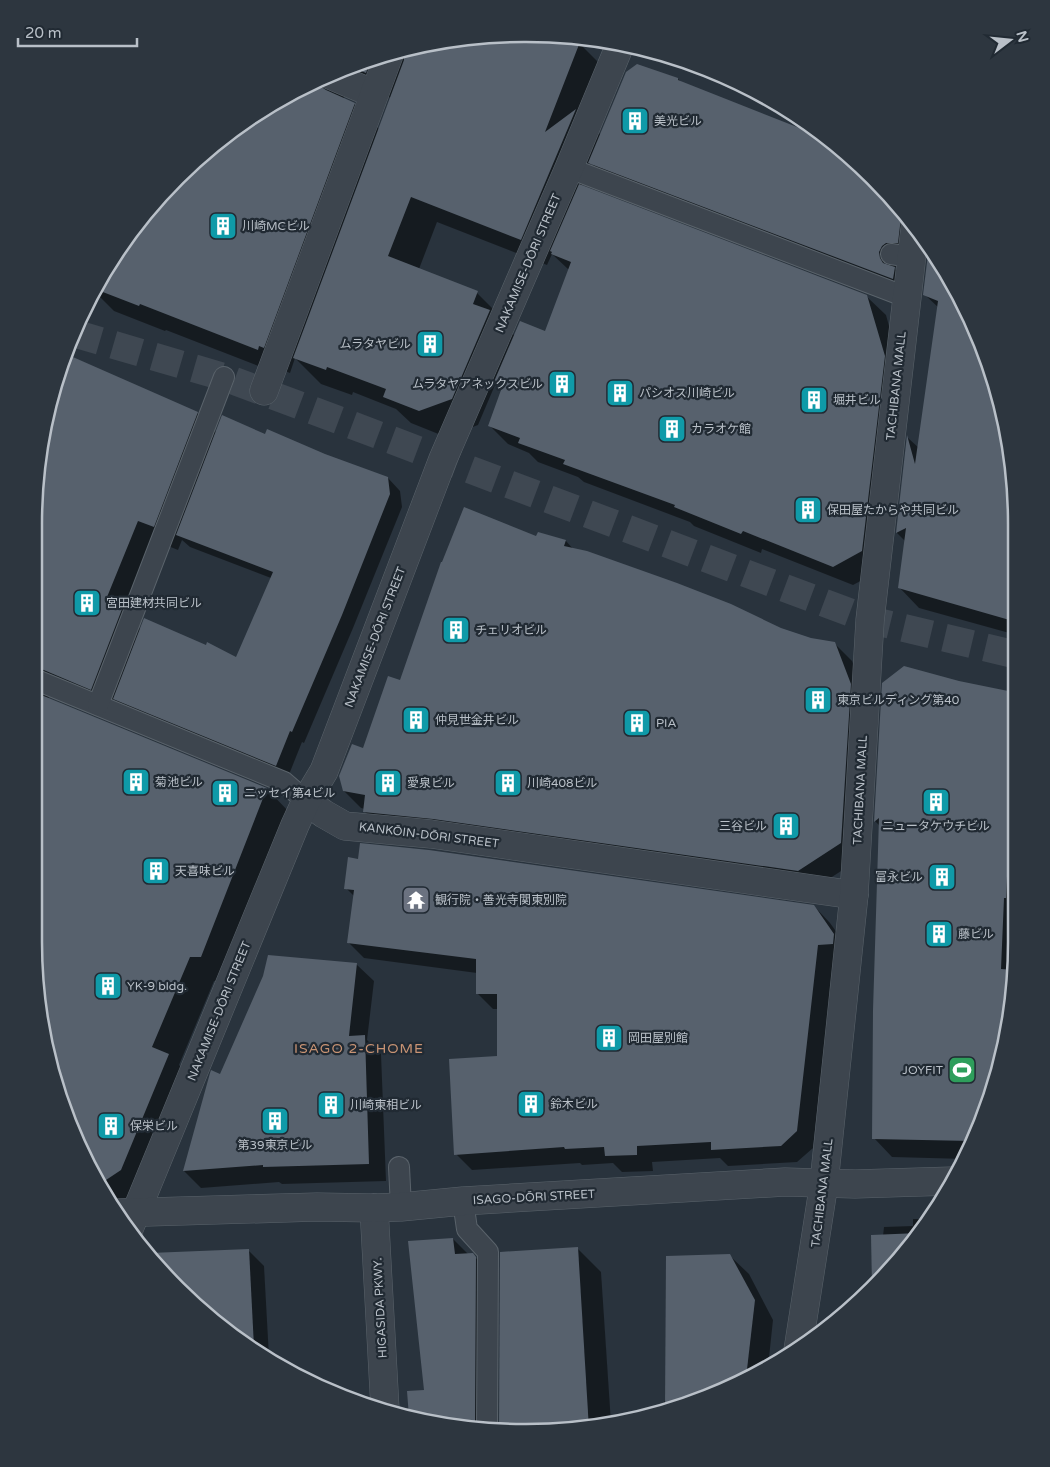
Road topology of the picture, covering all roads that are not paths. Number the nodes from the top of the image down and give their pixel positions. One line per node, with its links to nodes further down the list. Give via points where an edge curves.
1 (617, 52): 5 (street, NAKAMISE-DŌRI STREET)
2 (386, 63): 4 (street)
3 (340, 79): 4 (street)
4 (374, 94): 9 (street)
5 (569, 168): 7 (lane); 12 (street, NAKAMISE-DŌRI STREET, via 443,459 324,771)
6 (911, 236): 7 (street, TACHIBANA MALL, via 901,256)
7 (906, 297): 13 (street, TACHIBANA MALL, via 870,620)
8 (224, 376): 11 (lane)
9 (264, 391)
10 (42, 682): 11 (lane, KANKŌIN-DŌRI STREET)
11 (98, 705): 12 (lane, KANKŌIN-DŌRI STREET, via 284,782)
12 (306, 801): 13 (street, KANKŌIN-DŌRI STREET, via 345,826 431,834); 20 (street, NAKAMISE-DŌRI STREET)
13 (854, 895): 16 (street, TACHIBANA MALL)
14 (400, 1167): 18 (lane)
15 (943, 1182): 16 (street, ISAGO-DŌRI STREET)
16 (824, 1183): 17 (street, ISAGO-DŌRI STREET, via 785,1182); 22 (street, TACHIBANA MALL)
17 (463, 1202): 18 (street, ISAGO-DŌRI STREET); 24 (lane, via 466,1229 488,1252)
18 (402, 1207): 19 (street, ISAGO-DŌRI STREET)
19 (374, 1208): 21 (street, ISAGO-DŌRI STREET, via 317,1207); 23 (street, HIGASIDA PKWY.)
20 (127, 1215)
21 (129, 1218)
22 (800, 1338)
23 (385, 1403)
24 (487, 1422)

